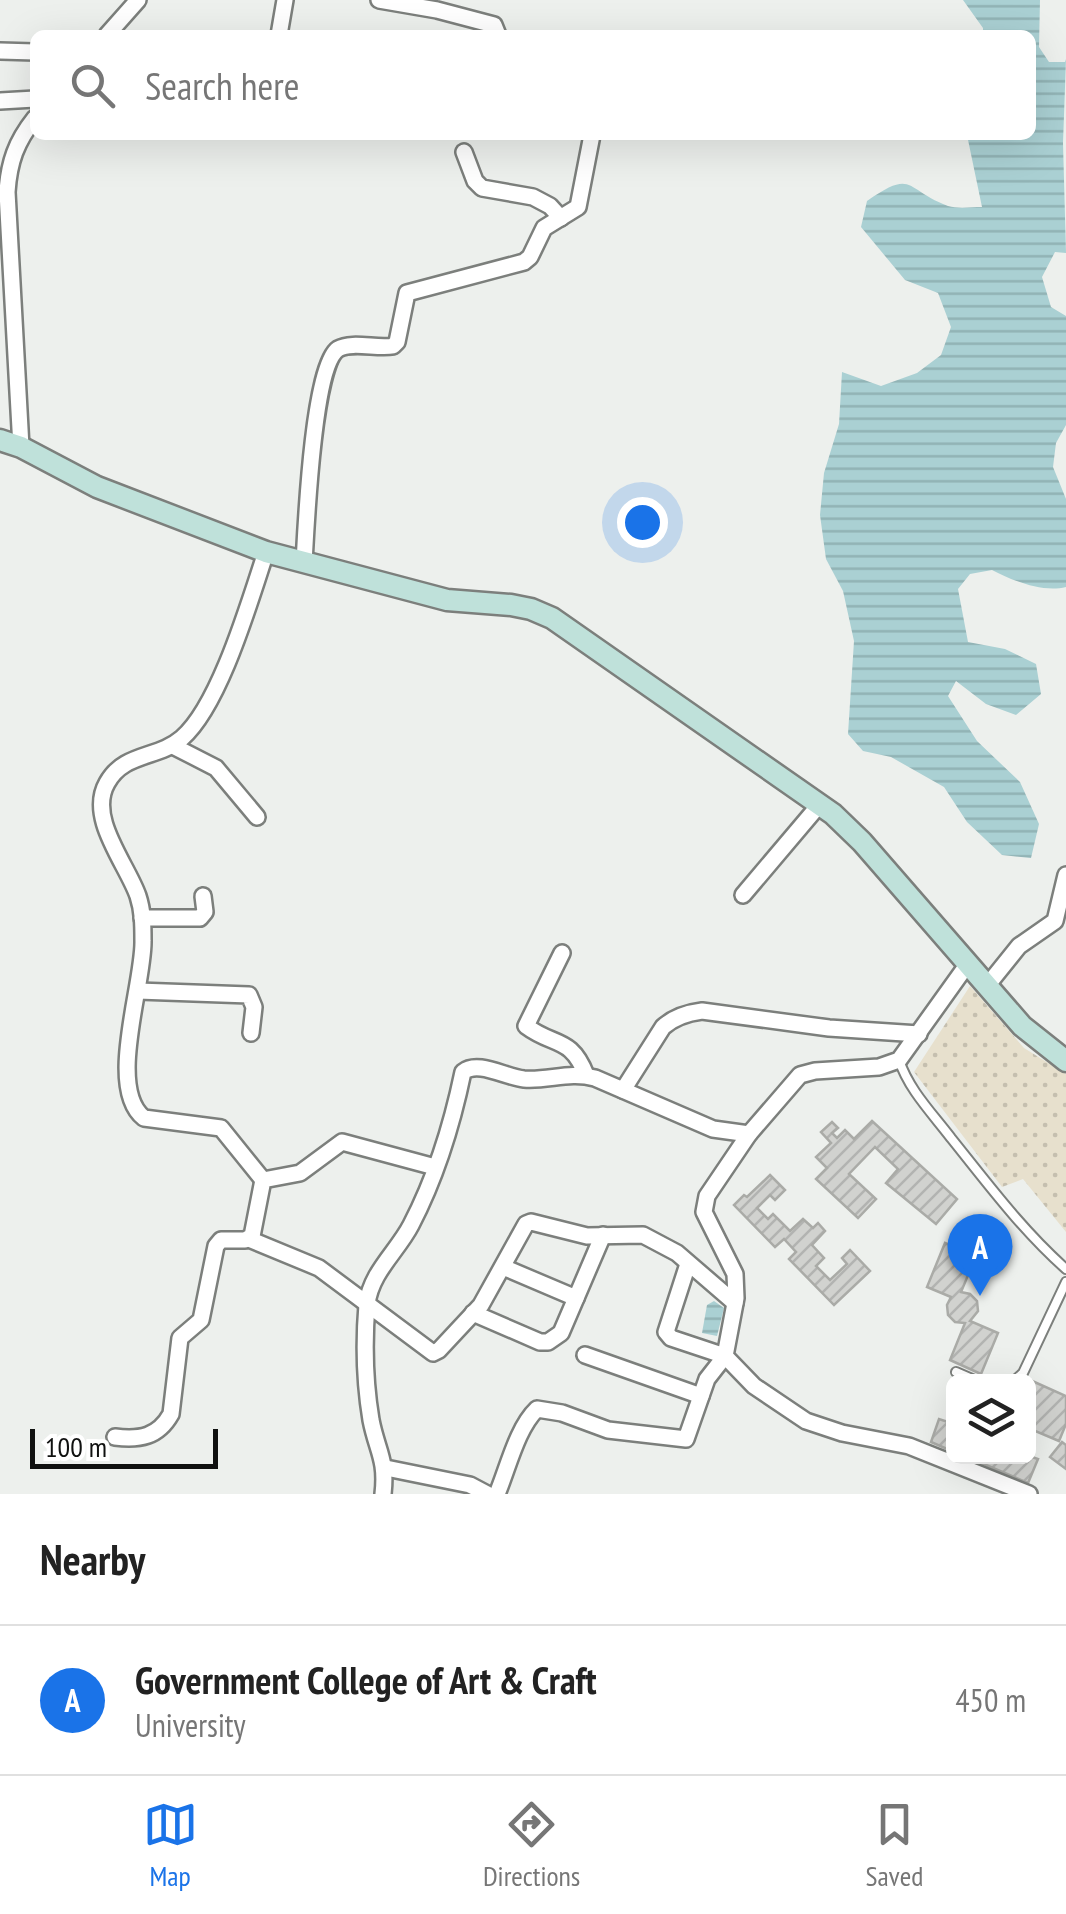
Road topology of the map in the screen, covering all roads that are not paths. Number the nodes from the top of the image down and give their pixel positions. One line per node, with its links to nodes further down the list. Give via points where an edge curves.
1 (138, 0): 4 (street)
2 (285, 0): 5 (street)
3 (379, 0): 6 (street)
4 (111, 30)
5 (280, 30)
6 (496, 30)
7 (0, 51): 8 (street)
8 (30, 52)
9 (30, 99): 10 (street)
10 (0, 101)
11 (30, 124): 16 (street, via 12,156 7,192)
12 (591, 140): 14 (street, via 578,207)
13 (464, 152): 14 (street, via 482,188 533,197)
14 (561, 218): 18 (street, via 544,228 524,262 406,293 393,346 346,347 332,356 319,389)
15 (0, 440): 16 (street)
16 (22, 447): 17 (street, via 97,487)
17 (266, 552): 18 (street); 19 (street, via 230,658 200,715)
18 (304, 563): 20 (street, via 447,600 510,605 552,618)
19 (173, 746): 21 (street, via 216,768); 25 (street, via 125,762 102,797 107,830)
20 (820, 804): 23 (street); 27 (street, via 862,842)
21 (258, 817)
22 (1066, 875): 28 (street, via 1055,921 1019,946)
23 (743, 895)
24 (202, 896): 25 (street, via 200,918)
25 (142, 918): 29 (street)
26 (562, 952): 34 (street, via 526,1026 570,1047)
27 (967, 964): 28 (street); 31 (street)
28 (986, 986): 33 (street)
29 (138, 991): 30 (street, via 249,995); 38 (street, via 126,1073 138,1113 221,1128)
30 (251, 1033)
31 (919, 1034): 32 (street); 35 (street, via 688,1013 663,1027)
32 (898, 1060): 36 (street, via 800,1075); 43 (lane, via 906,1080 980,1174)
33 (1066, 1061)
34 (586, 1076): 35 (street); 37 (street, via 524,1079 469,1068)
35 (623, 1090): 36 (street, via 713,1129)
36 (749, 1134): 47 (street, via 704,1212 731,1260)
37 (436, 1167): 38 (street, via 342,1142 300,1174); 46 (street)
38 (262, 1180): 40 (street)
39 (604, 1235): 41 (street, via 643,1235); 42 (street, via 531,1222); 45 (street)
40 (249, 1239): 46 (street, via 319,1268); 55 (street, via 216,1246 200,1320 180,1338 166,1423 137,1439)
41 (688, 1264): 47 (street); 50 (street, via 666,1332)
42 (504, 1267): 45 (street); 48 (street)
43 (1066, 1269)
44 (1066, 1282): 53 (lane)
45 (576, 1298): 48 (street, via 561,1333 548,1342)
46 (367, 1302): 48 (street, via 432,1352); 56 (street, via 370,1414)
47 (735, 1303): 50 (street)
48 (473, 1314)
49 (585, 1354): 54 (street)
50 (725, 1356): 54 (street); 60 (street, via 754,1386 806,1421 909,1446)
51 (956, 1372): 52 (lane)
52 (961, 1374)
53 (1022, 1374)
54 (701, 1396): 59 (street, via 689,1435 681,1440 608,1430 537,1408)
55 (115, 1437)
56 (386, 1468): 57 (street); 58 (street)
57 (383, 1494)
58 (487, 1494)
59 (497, 1494)
60 (1029, 1494)

